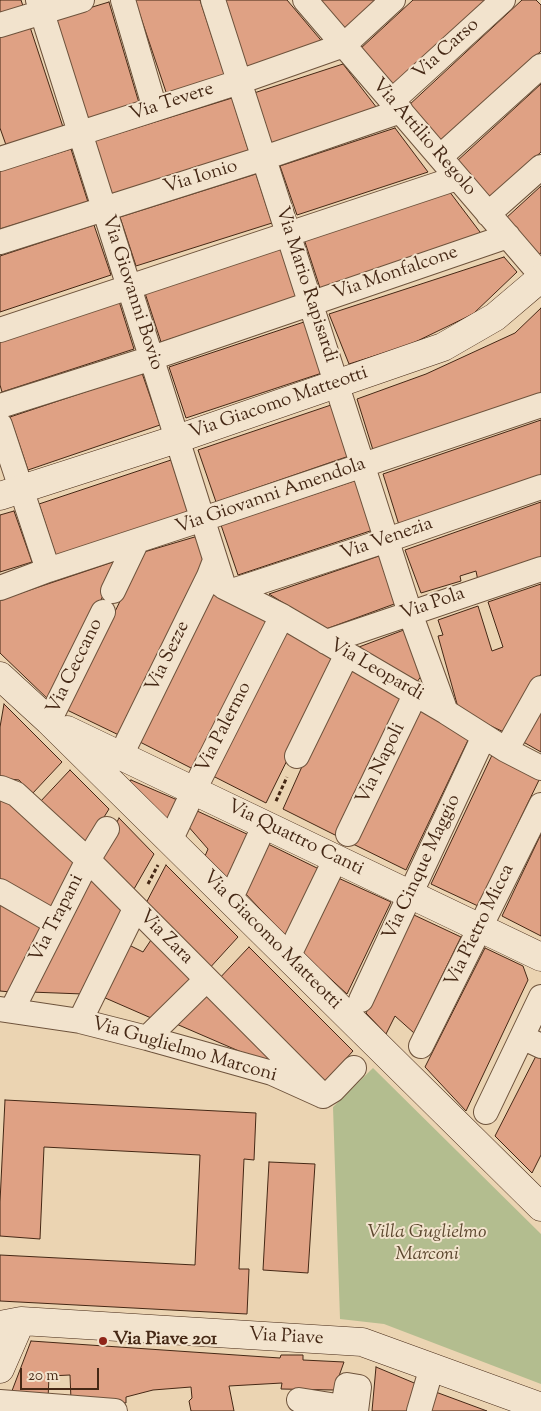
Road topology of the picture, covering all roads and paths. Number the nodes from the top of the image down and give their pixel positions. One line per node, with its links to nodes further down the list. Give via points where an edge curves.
1 (82, 0): 7 (street)
2 (123, 0): 13 (street)
3 (214, 0): 11 (street, Via Mario Rapisardi)
4 (305, 0): 9 (street, Via Attilio Regolo)
5 (393, 0): 9 (street)
6 (503, 0): 12 (street, Via Carso)
7 (40, 6): 8 (street); 14 (street, Via Giovanni Bovio)
8 (0, 25)
9 (344, 45): 11 (street, Via Tevere); 12 (street, Via Attilio Regolo)
10 (541, 66): 15 (street)
11 (239, 82): 13 (street, Via Tevere); 16 (street, Via Mario Rapisardi)
12 (396, 106): 15 (street, Via Attilio Regolo); 16 (street, Via Ionio)
13 (155, 109): 14 (street, Via Tevere)
14 (80, 133): 17 (street, Via Tevere); 20 (street, Via Giovanni Bovio)
15 (440, 157): 19 (street, Via Attilio Regolo)
16 (264, 158): 20 (street, Via Ionio); 22 (street, Via Mario Rapisardi)
17 (0, 159)
18 (541, 166): 21 (street)
19 (457, 178): 21 (street, Via Attilio Regolo); 22 (street)
20 (104, 208): 24 (street, Via Ionio); 26 (street, Via Giovanni Bovio)
21 (488, 214): 23 (street, Via Attilio Regolo)
22 (288, 234): 26 (street); 27 (street, Via Mario Rapisardi)
23 (508, 236): 25 (street, Via Attilio Regolo); 27 (street, Via Monfalcone)
24 (0, 242)
25 (541, 276): 30 (main road, Via Giacomo Matteotti, via 495,317 443,347)
26 (129, 287): 28 (street); 29 (street, Via Giovanni Bovio)
27 (311, 304): 29 (street, Via Monfalcone); 30 (street, Via Mario Rapisardi)
28 (0, 330)
29 (152, 358): 32 (street, Via Monfalcone); 34 (street, Via Giovanni Bovio)
30 (337, 385): 34 (main road, Via Giacomo Matteotti); 35 (street, Via Mario Rapisardi)
31 (541, 405): 35 (street, Via Giovanni Amendola)
32 (0, 406)
33 (0, 425): 37 (street)
34 (177, 439): 37 (main road, Via Giacomo Matteotti); 38 (street, Via Giovanni Bovio)
35 (363, 466): 38 (street, Via Giovanni Amendola); 39 (street, Via Mario Rapisardi)
36 (541, 487): 39 (street, Via Venezia)
37 (11, 493): 42 (street)
38 (203, 520): 40 (street, Via Giovanni Amendola); 43 (street, Via Giovanni Bovio)
39 (387, 540): 43 (street, Via Venezia); 45 (street, Via Mario Rapisardi)
40 (137, 541): 42 (street, Via Giovanni Amendola); 53 (street, Via Ceccano)
41 (541, 569): 45 (street, Via Pola)
42 (48, 570): 44 (street, Via Giovanni Amendola)
43 (220, 578): 46 (street, Via Leopardi); 56 (street, Via Sezze)
44 (0, 588)
45 (410, 613): 47 (street, Via Pola); 52 (street, Via Mario Rapisardi)
46 (282, 616): 47 (street, Via Leopardi); 60 (street, Via Palermo)
47 (326, 642): 48 (street, Via Leopardi)
48 (347, 654): 51 (street, Via Leopardi); 57 (street)
49 (0, 676): 53 (main road, Via Giacomo Matteotti)
50 (541, 688): 55 (street)
51 (415, 695): 52 (street, Via Leopardi); 64 (street, Via Napoli)
52 (446, 712): 54 (street, Via Leopardi)
53 (49, 722): 56 (main road, Via Quattro Canti); 65 (main road, Via Giacomo Matteotti)
54 (484, 736): 55 (street, Via Leopardi); 69 (street, Via Cinque Maggio)
55 (506, 750): 58 (street, Via Leopardi)
56 (122, 755): 60 (main road, Via Quattro Canti)
57 (297, 756): 62 (path)
58 (541, 768)
59 (1, 788): 67 (street, Via Zara, via 16,794)
60 (194, 790): 62 (main road, Via Quattro Canti); 65 (street, Via Palermo)
61 (541, 805): 73 (street, Via Pietro Micca)
62 (265, 824): 66 (main road, Via Quattro Canti); 70 (street)
63 (107, 829): 67 (street, Via Trapani)
64 (348, 834)
65 (170, 841): 70 (main road, Via Giacomo Matteotti); 71 (path)
66 (336, 858): 69 (main road, Via Quattro Canti); 74 (street)
67 (88, 860): 71 (street, Via Zara); 72 (street, Via Trapani)
68 (0, 891): 72 (street)
69 (410, 894): 73 (main road, Via Quattro Canti); 78 (street, Via Cinque Maggio)
70 (230, 900): 74 (main road, Via Giacomo Matteotti)
71 (135, 909): 76 (street, Via Zara); 80 (street)
72 (56, 923): 79 (street, Via Trapani)
73 (480, 928): 75 (main road, Via Quattro Canti); 83 (street, Via Pietro Micca)
74 (288, 957): 87 (main road, Via Giacomo Matteotti)
75 (541, 957)
76 (206, 980): 81 (street); 85 (street, Via Zara)
77 (541, 997): 82 (street)
78 (361, 1000)
79 (6, 1010): 80 (street, Via Guglielmo Marconi)
80 (80, 1021): 81 (street, Via Guglielmo Marconi)
81 (147, 1038): 85 (street, Via Guglielmo Marconi, via 272,1074)
82 (532, 1042): 86 (street)
83 (421, 1046)
84 (354, 1068): 85 (street)
85 (323, 1096)
86 (486, 1112)
87 (541, 1207)
88 (10, 1324): 89 (main road, Via Piave, via 362,1342); 90 (main road)
89 (432, 1367): 93 (main road, Via Piave); 96 (street)
90 (0, 1369)
91 (299, 1400): 95 (street, via 342,1407 346,1385 359,1387)
92 (0, 1402): 94 (street)
93 (541, 1407)
94 (112, 1410)
95 (356, 1411)
96 (419, 1411)

